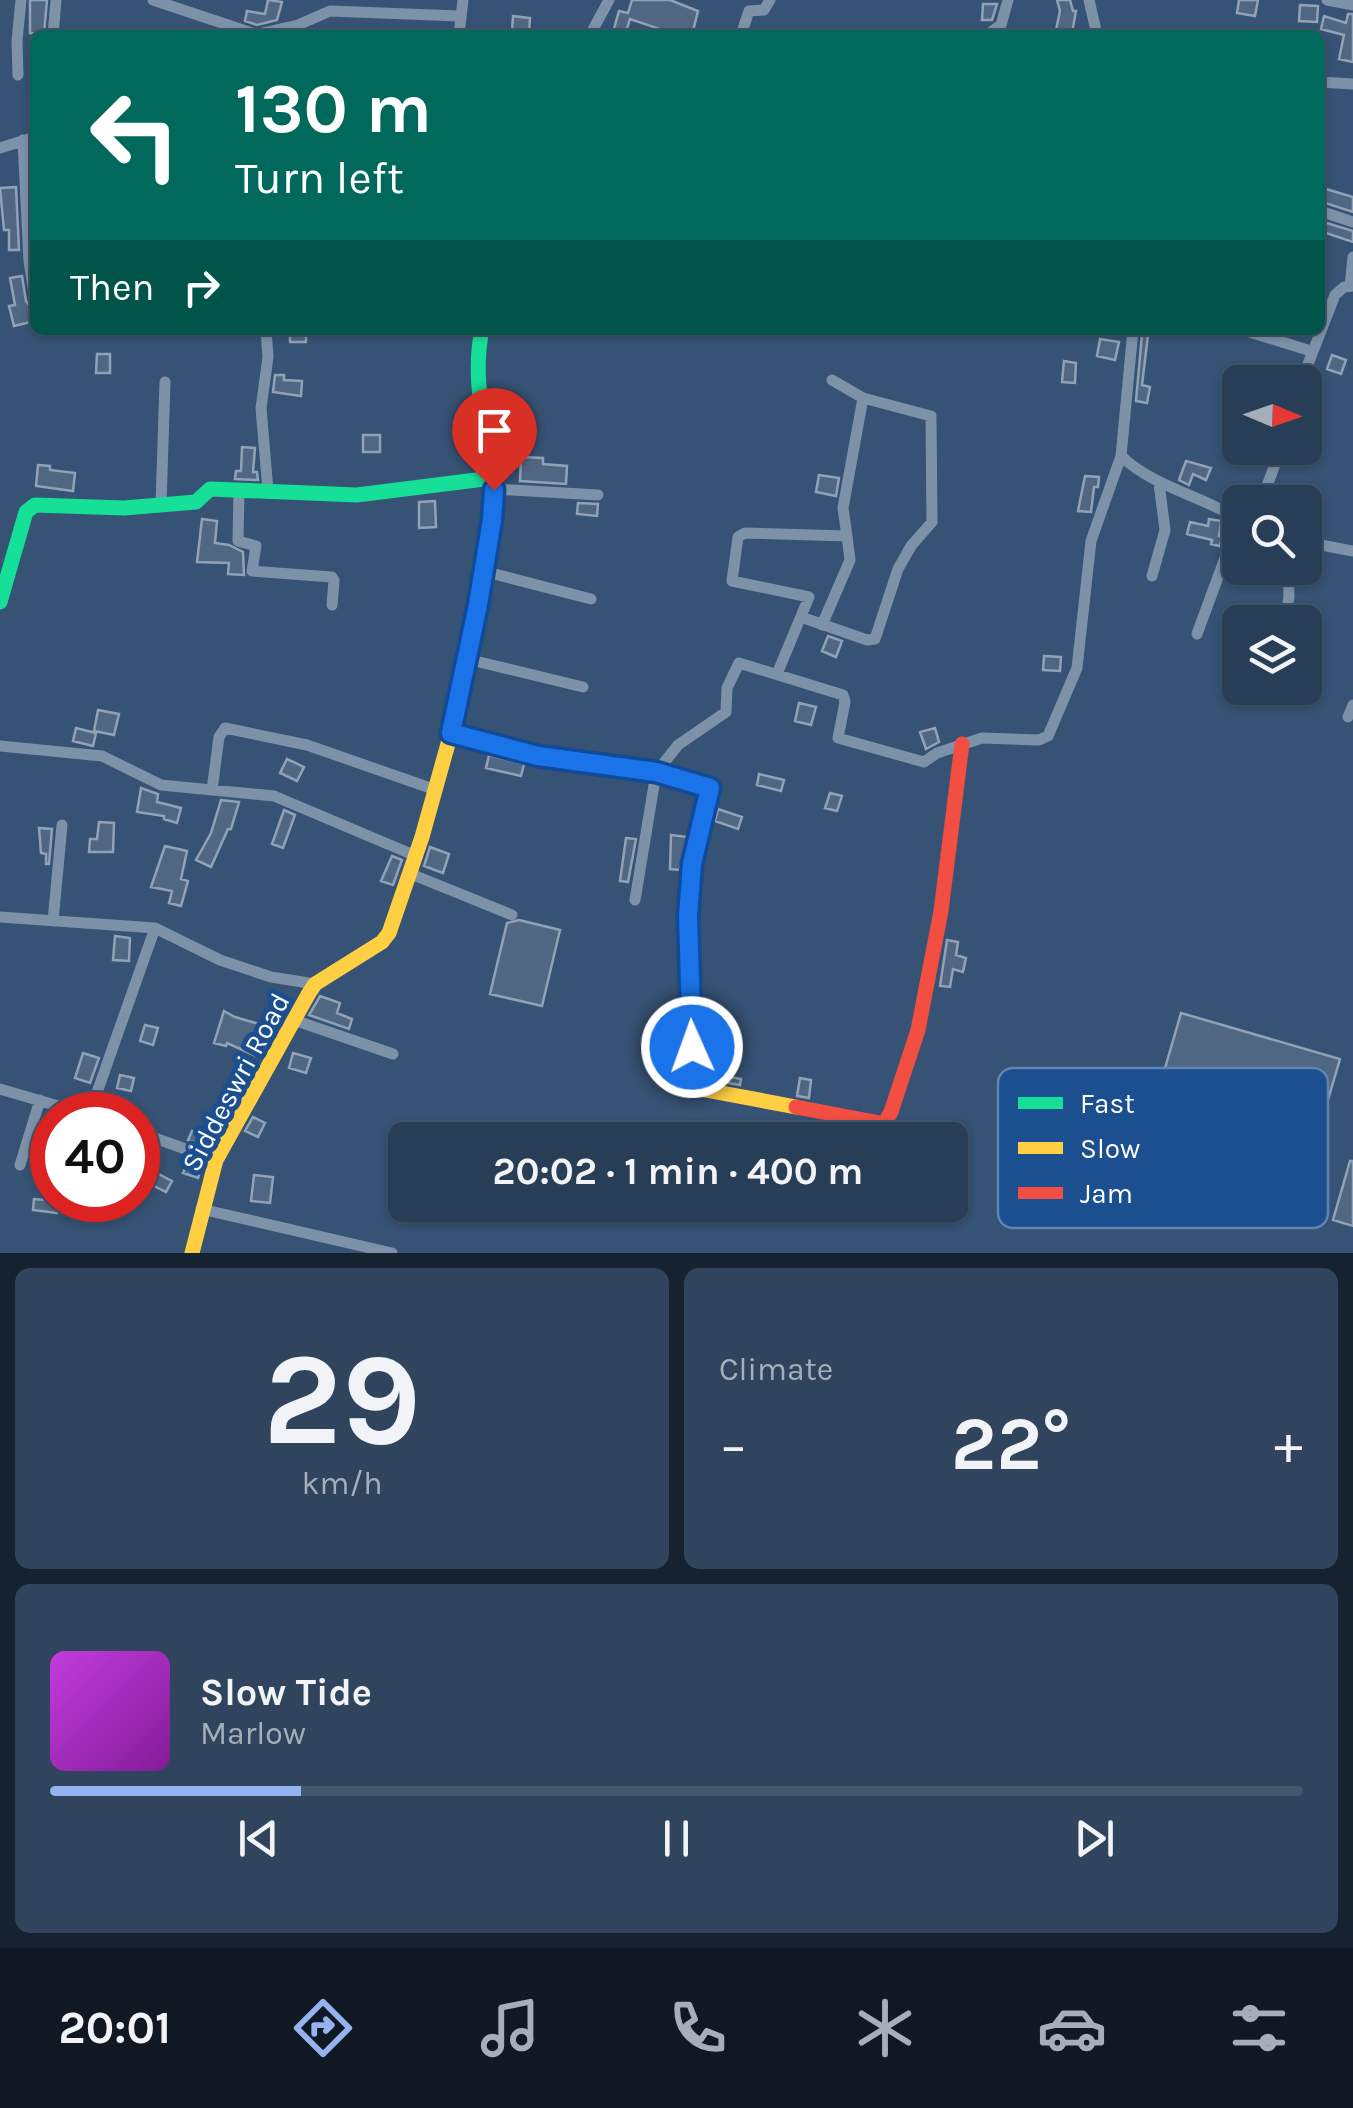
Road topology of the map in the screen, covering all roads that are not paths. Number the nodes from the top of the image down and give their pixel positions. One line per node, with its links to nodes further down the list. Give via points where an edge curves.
1 (21, 0): 20 (street)
2 (56, 0): 12 (street)
3 (152, 0): 13 (street)
4 (463, 0): 11 (street)
5 (609, 0): 16 (street)
6 (770, 0): 17 (street, via 764,10 749,12)
7 (1008, 0): 18 (street)
8 (1090, 0): 19 (street)
9 (1328, 0): 10 (street)
10 (1353, 5)
11 (459, 16): 14 (street, via 330,11); 15 (street)
12 (53, 30)
13 (243, 30)
14 (278, 30)
15 (459, 30)
16 (593, 30)
17 (743, 30)
18 (994, 30)
19 (1097, 30)
20 (18, 75)
21 (1325, 82): 22 (street)
22 (1353, 84)
23 (29, 139): 24 (street); 28 (street)
24 (0, 148)
25 (1325, 213): 26 (street)
26 (1353, 222)
27 (1353, 257): 29 (street)
28 (30, 268)
29 (1352, 286): 30 (street, via 1335,295)
30 (1325, 319)
31 (266, 335): 45 (street, via 261,408)
32 (476, 335): 43 (street, Siddeswri Road, via 475,382)
33 (1133, 335): 41 (street)
34 (1259, 335): 36 (street)
35 (1319, 335): 36 (street)
36 (1312, 351): 37 (street)
37 (1307, 365)
38 (832, 380): 40 (street)
39 (165, 382): 47 (street)
40 (863, 398): 49 (street, via 843,512); 59 (street, via 932,416 932,522 898,569 875,639)
41 (1121, 456): 42 (street); 65 (street, via 1091,541 1078,660 1055,724 1039,740)
42 (1159, 483): 48 (street); 54 (street, via 1165,534)
43 (493, 484): 45 (street, via 357,494); 46 (street); 53 (street, Siddeswri Road)
44 (239, 490): 45 (street); 47 (street, via 210,489 196,502); 57 (street, via 238,541 256,546 252,571 332,577)
45 (268, 491)
46 (598, 495)
47 (161, 505): 56 (street, via 29,508)
48 (1222, 508)
49 (847, 536): 58 (street, via 738,537 732,582 807,596); 59 (street, via 850,560)
50 (1322, 545): 51 (street)
51 (1353, 551)
52 (1222, 568): 60 (street)
53 (483, 571): 55 (street); 61 (street, Siddeswri Road)
54 (1152, 576)
55 (592, 599)
56 (0, 602)
57 (332, 605)
58 (801, 617): 59 (street); 62 (street)
59 (822, 624)
60 (1197, 634)
61 (467, 658): 63 (street); 64 (street, Siddeswri Road)
62 (777, 674): 65 (street, via 845,696 836,733 841,739 924,762); 67 (street, via 740,663 726,688 726,712 678,745)
63 (583, 686)
64 (451, 733): 67 (street, via 538,756); 69 (street, Siddeswri Road)
65 (962, 744): 67 (street, via 920,1018 891,1112 880,1123 695,1088 688,916 692,864 711,793 706,785)
66 (0, 746): 68 (street, via 102,756 155,784)
67 (656, 772): 73 (street)
68 (212, 790): 69 (street, via 225,728 296,742); 71 (street, via 274,796)
69 (436, 790): 71 (street, Siddeswri Road)
70 (62, 826): 76 (street)
71 (416, 856): 72 (street, Siddeswri Road)
72 (410, 874): 74 (street); 78 (street, Siddeswri Road, via 386,938)
73 (635, 900)
74 (512, 916)
75 (0, 917): 76 (street)
76 (52, 920): 77 (street)
77 (154, 928): 78 (street, via 220,960); 82 (street)
78 (316, 984): 79 (street, Siddeswri Road)
79 (294, 1020): 80 (street); 86 (street, Siddeswri Road)
80 (394, 1054)
81 (0, 1088): 83 (street)
82 (97, 1092)
83 (30, 1097)
84 (30, 1132): 87 (street)
85 (160, 1140): 86 (street)
86 (216, 1160): 88 (street, Siddeswri Road)
87 (20, 1165)
88 (202, 1209): 89 (street, Siddeswri Road); 90 (street)
89 (192, 1253)
90 (392, 1253)

